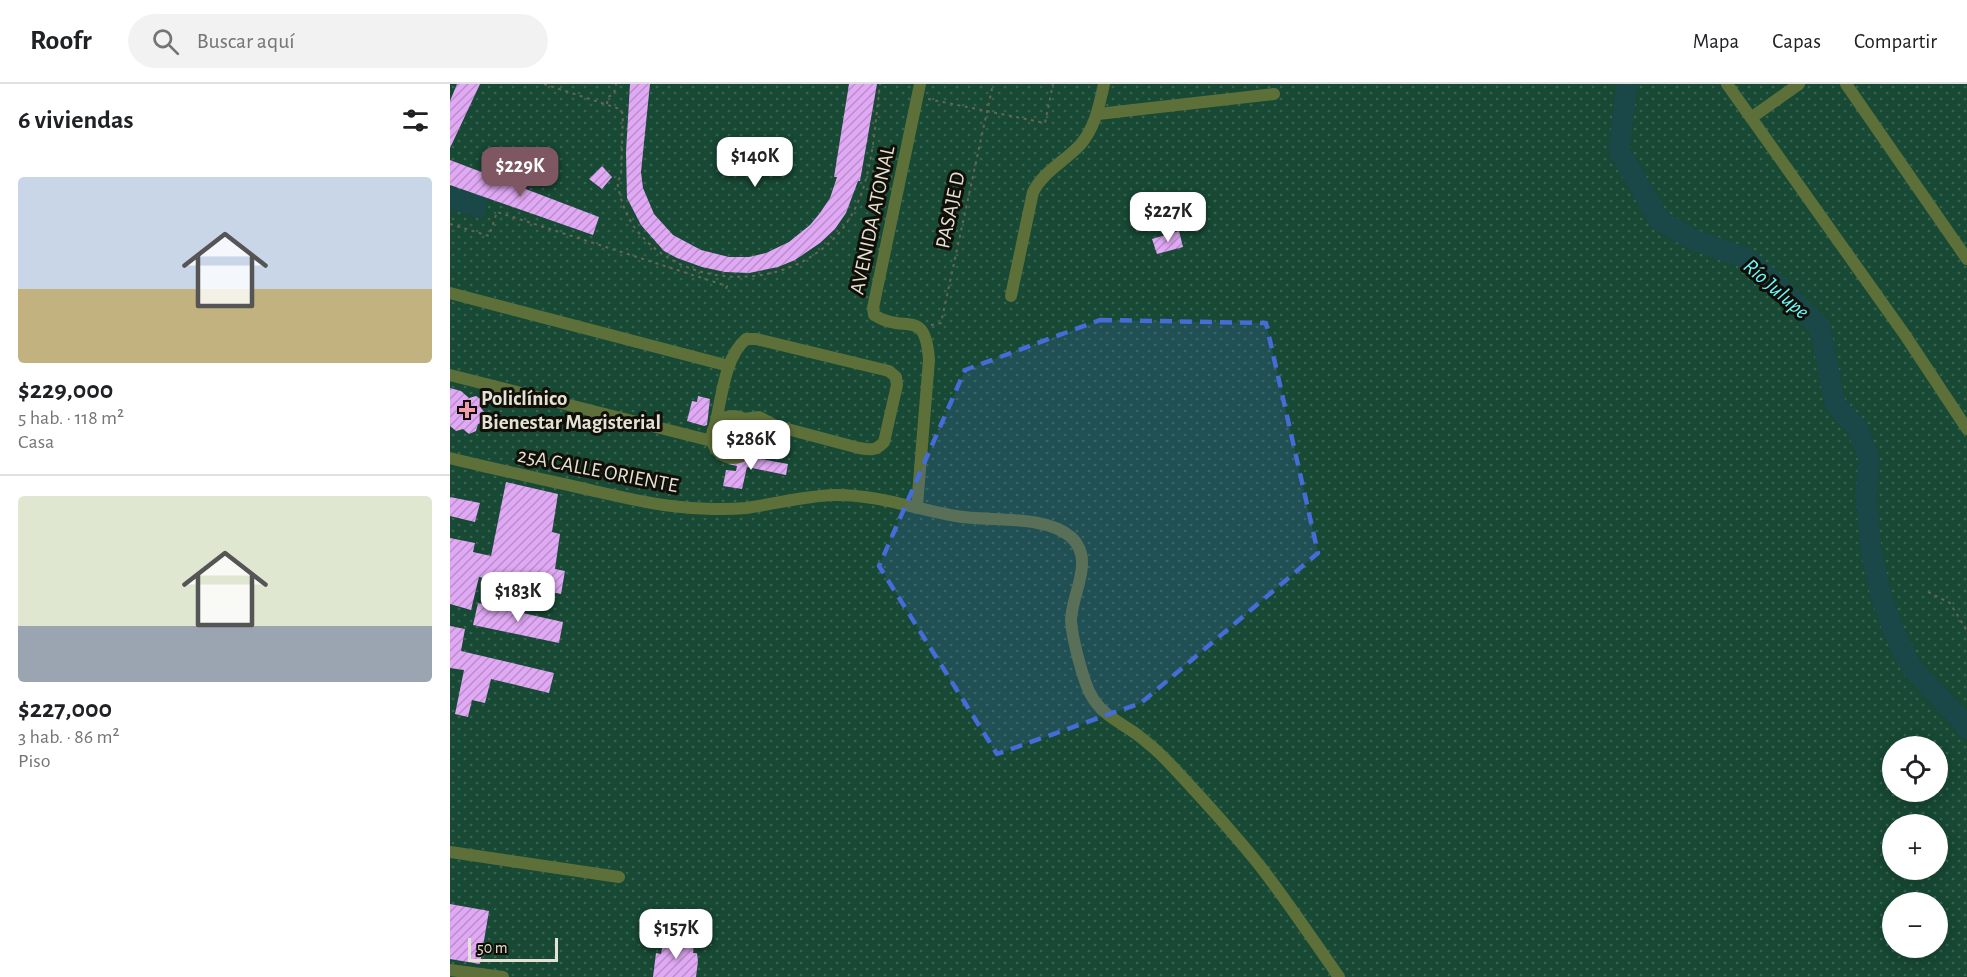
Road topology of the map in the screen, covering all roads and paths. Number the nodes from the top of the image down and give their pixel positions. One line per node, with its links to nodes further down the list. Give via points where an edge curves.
1 (544, 84): 12 (path)
2 (616, 84): 12 (path)
3 (880, 84): 12 (path, via 868,165 851,216 830,242 801,263 754,277 718,275 685,266 642,237 625,211 617,181 621,177 623,114)
4 (993, 84): 13 (path, PASAJE D)
5 (1053, 84): 13 (path, via 1045,123)
6 (1104, 84): 14 (street)
7 (1727, 84): 15 (street)
8 (1799, 84): 15 (street)
9 (1846, 84): 17 (street)
10 (919, 90): 13 (path); 21 (street, AVENIDA ATONAL, via 873,308 874,315 881,319 916,326)
11 (1274, 94): 14 (street)
12 (607, 105)
13 (987, 111): 21 (path, PASAJE D, via 941,323)
14 (1098, 114): 20 (street, via 1079,146 1038,181)
15 (1751, 118): 28 (street)
16 (450, 224): 18 (path, via 489,236 497,212 727,286)
17 (1967, 259)
18 (724, 292)
19 (450, 293): 22 (street)
20 (1011, 296)
21 (924, 332): 32 (street, via 929,360)
22 (729, 366): 24 (street); 27 (street, via 739,345 746,339 756,339 889,371 896,376 884,442 878,448 859,448)
23 (450, 375): 30 (street)
24 (723, 393): 25 (street); 26 (street)
25 (740, 417): 26 (street, via 728,416); 27 (street, via 759,417); 29 (street, via 749,423)
26 (715, 425): 30 (street)
27 (776, 426): 29 (street)
28 (1967, 429)
29 (754, 434): 30 (street, via 747,452 736,457 718,452)
30 (712, 441)
31 (450, 458): 32 (street, 25A CALLE ORIENTE, via 679,507 735,509 840,495)
32 (917, 506): 39 (street, 25A CALLE ORIENTE, via 956,516 1045,525 1073,539 1081,551 1082,570 1072,627 1091,697 1106,715 1165,759 1215,812 1261,868)
33 (1928, 592): 34 (path, via 1950,603)
34 (1967, 631)
35 (450, 852): 36 (street)
36 (619, 877)
37 (450, 970): 38 (street)
38 (503, 977)
39 (1339, 977)

